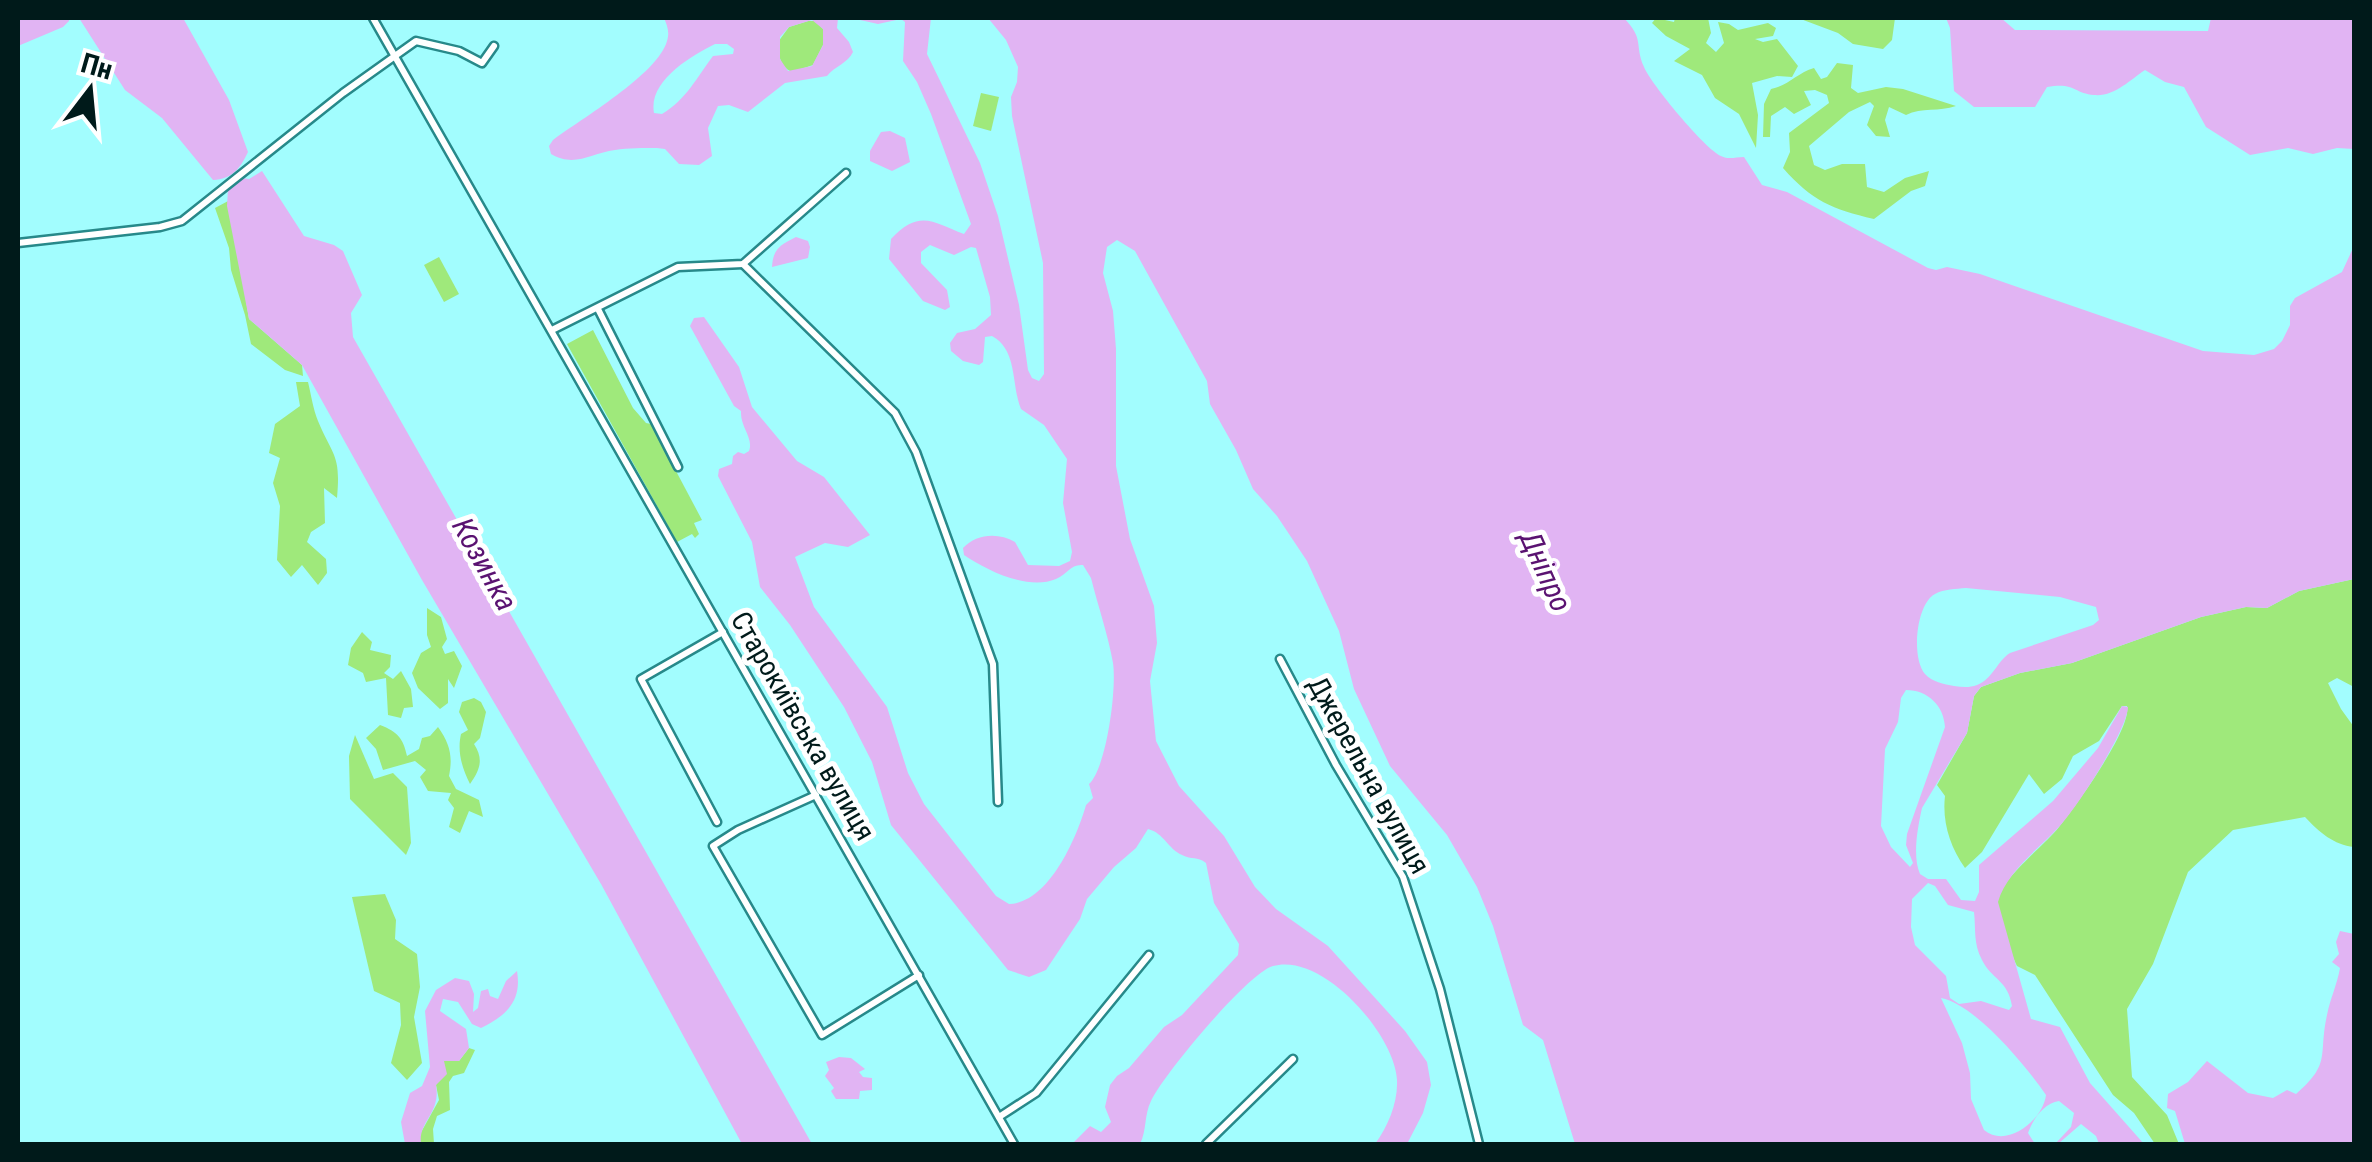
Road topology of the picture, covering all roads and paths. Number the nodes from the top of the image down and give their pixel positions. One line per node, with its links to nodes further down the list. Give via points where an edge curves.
1 (373, 18): 3 (street, Старокиївська вулиця)
2 (494, 46): 3 (street, via 482,63 416,40)
3 (394, 55): 5 (street, via 182,221); 8 (street, Старокиївська вулиця)
4 (846, 173): 6 (street)
5 (18, 243)
6 (743, 264): 7 (street, via 678,267); 13 (street, via 895,414 916,452 993,664)
7 (598, 309): 8 (street); 9 (street)
8 (552, 330): 10 (street, Старокиївська вулиця)
9 (678, 468)
10 (723, 632): 12 (street, Старокиївська вулиця); 14 (street, via 642,679)
11 (1280, 659): 21 (street, Джерельна вулиця, via 1403,877)
12 (816, 794): 16 (street, Старокиївська вулиця); 16 (street, via 713,846 733,885 822,1035)
13 (998, 802)
14 (717, 822)
15 (1149, 955): 18 (street, via 1036,1093)
16 (919, 975): 18 (street, Старокиївська вулиця)
17 (1293, 1059): 20 (street)
18 (999, 1116): 19 (street, Старокиївська вулиця)
19 (1014, 1144)
20 (1206, 1144)
21 (1479, 1144)

